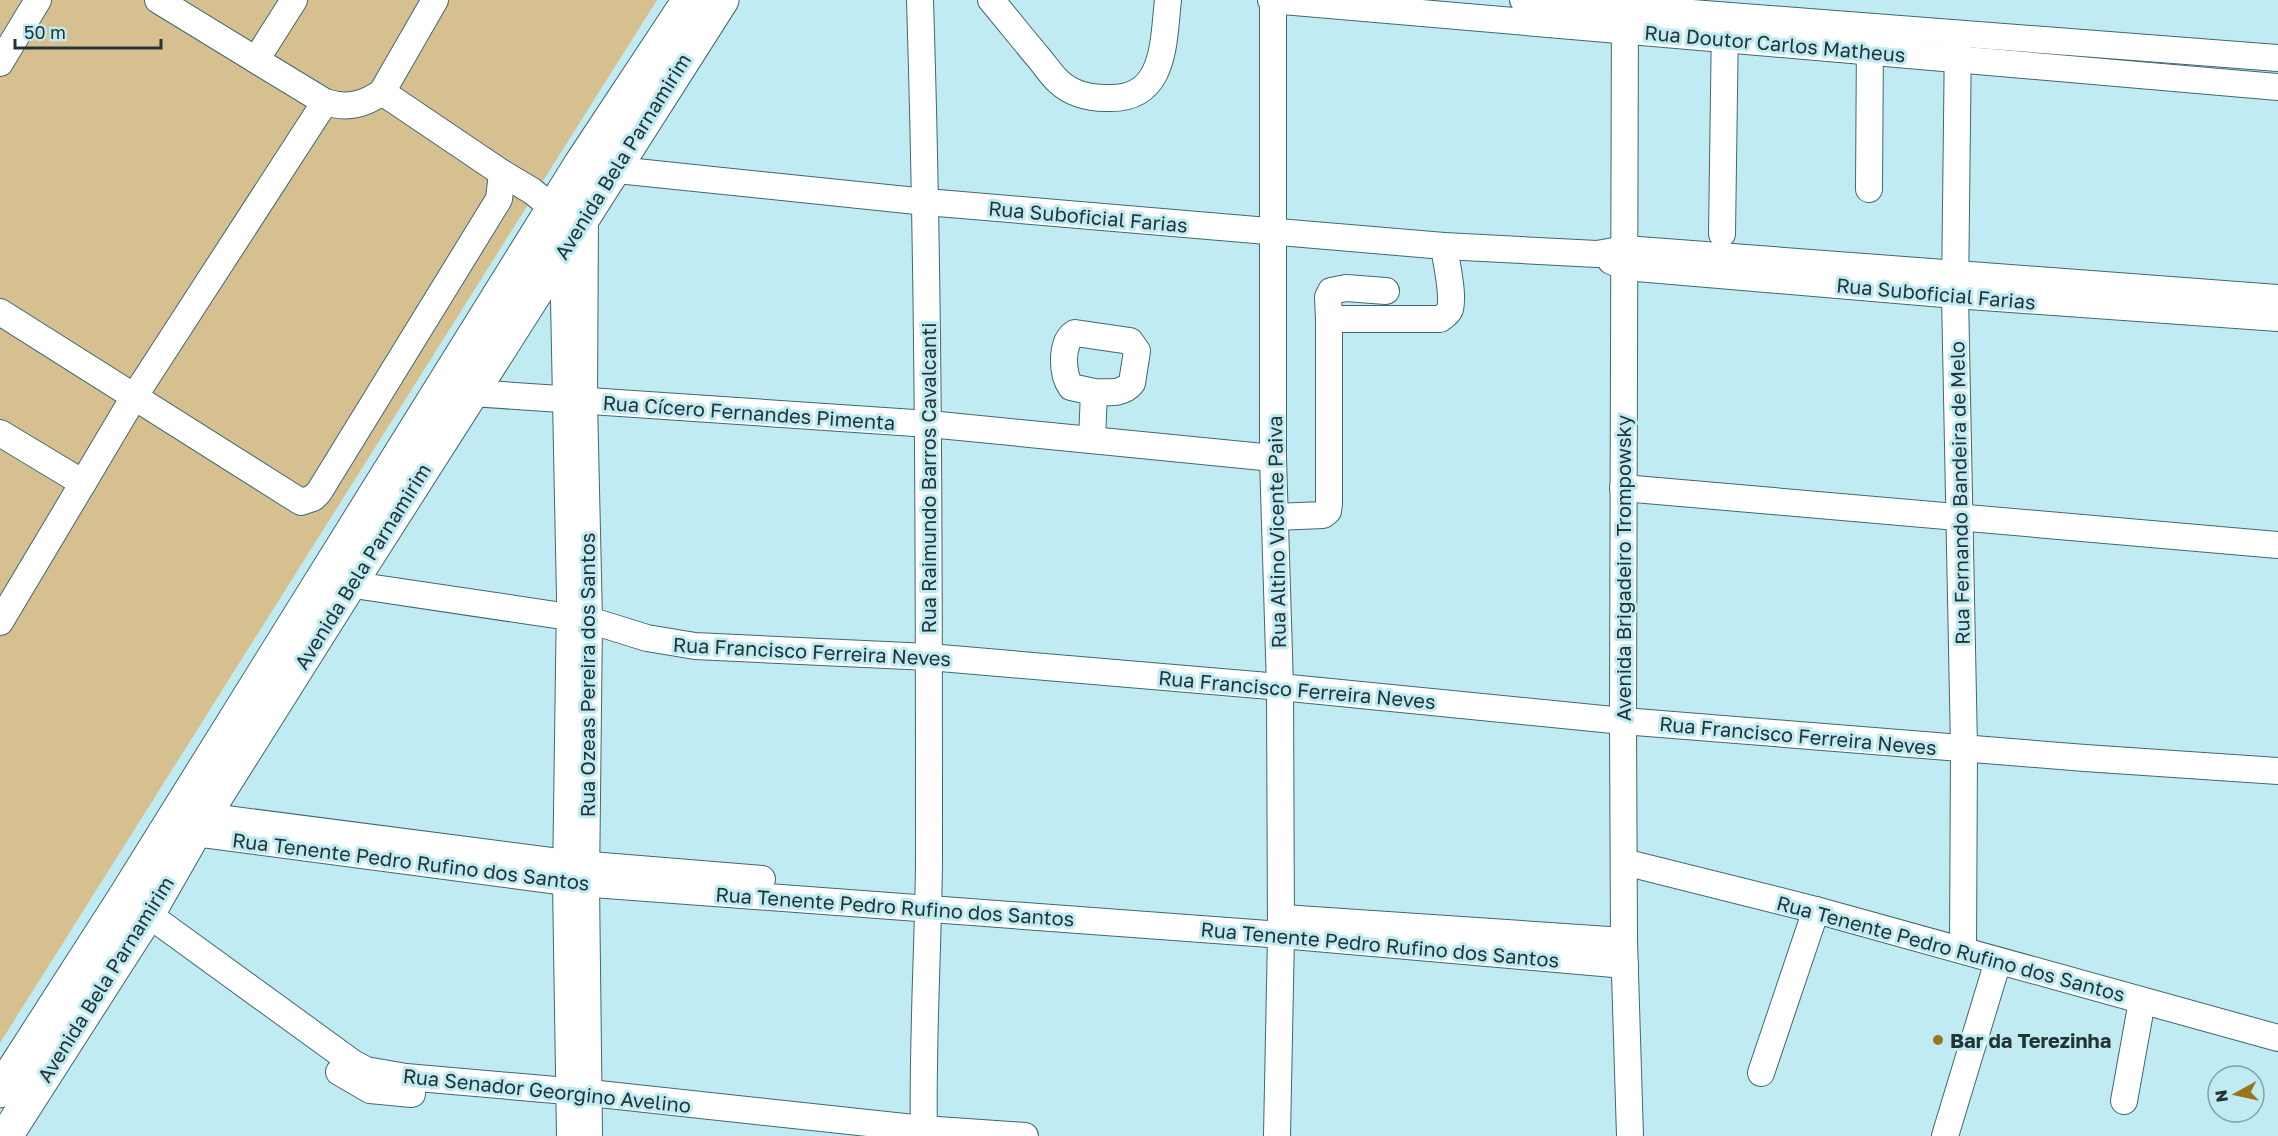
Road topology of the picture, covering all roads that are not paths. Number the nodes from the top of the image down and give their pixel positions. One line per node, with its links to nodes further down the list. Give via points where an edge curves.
1 (38, 0): 19 (street)
2 (158, 0): 17 (street)
3 (294, 0): 17 (street)
4 (435, 0): 21 (street)
5 (689, 0): 23 (main road, Avenida Bela Parnamirim)
6 (722, 0): 24 (main road, Avenida Bela Parnamirim)
7 (920, 0): 27 (street, Rua Raimundo Barros Cavalcanti)
8 (991, 0): 9 (street, via 1058,82 1074,93 1112,98 1143,88 1155,76 1161,62)
9 (1168, 0)
10 (1273, 0): 12 (street, Rua Doutor Carlos Matheus); 30 (street, Rua Altino Vicente Paiva)
11 (1523, 0): 12 (street, Rua Doutor Carlos Matheus)
12 (1625, 12): 13 (street, Rua Doutor Carlos Matheus); 34 (street, Avenida Brigadeiro Trompowsky)
13 (1725, 27): 15 (street, Rua Doutor Carlos Matheus); 31 (street)
14 (1958, 35): 15 (street, Rua Doutor Carlos Matheus); 16 (street, Rua Doutor Carlos Matheus); 18 (street, Rua Fernando Bandeira de Melo)
15 (1870, 40): 18 (street, Rua Doutor Carlos Matheus); 26 (street)
16 (2278, 58)
17 (256, 60): 22 (street)
18 (1959, 61): 20 (street, Rua Doutor Carlos Matheus); 35 (street, Rua Fernando Bandeira de Melo)
19 (0, 63)
20 (2278, 87)
21 (382, 92): 22 (street, via 371,100 349,106); 25 (street)
22 (325, 102): 44 (street)
23 (580, 165): 24 (street, Rua Suboficial Farias); 28 (main road, Avenida Bela Parnamirim)
24 (613, 169): 27 (street, Rua Suboficial Farias); 29 (main road, Avenida Bela Parnamirim)
25 (502, 173): 28 (street); 44 (street, via 499,199 313,498 301,502)
26 (1869, 189)
27 (926, 202): 30 (street, Rua Suboficial Farias); 46 (street, Rua Raimundo Barros Cavalcanti)
28 (553, 208): 41 (main road, Avenida Bela Parnamirim)
29 (585, 213): 33 (main road, Avenida Bela Parnamirim); 45 (street, Rua Ozeas Pereira dos Santos)
30 (1274, 232): 32 (street, Rua Suboficial Farias); 49 (street, Rua Altino Vicente Paiva)
31 (1722, 234)
32 (1444, 246): 34 (street, Rua Suboficial Farias); 40 (street, via 1451,300 1446,315 1440,319)
33 (562, 250): 43 (main road, Avenida Bela Parnamirim); 45 (street, Rua Ozeas Pereira dos Santos)
34 (1625, 258): 35 (street, Rua Suboficial Farias); 51 (street, Avenida Brigadeiro Trompowsky)
35 (1956, 285): 37 (street, Rua Suboficial Farias); 39 (street, Rua Suboficial Farias); 53 (street, Rua Fernando Bandeira de Melo)
36 (1386, 291): 40 (street, via 1331,291)
37 (2278, 298)
38 (0, 312): 44 (street)
39 (2278, 318)
40 (1329, 319): 52 (street, via 1328,511 1323,515)
41 (440, 391): 43 (street, Rua Cícero Fernandes Pimenta); 55 (main road, Avenida Bela Parnamirim)
42 (1094, 392): 48 (street)
43 (473, 393): 45 (street, Rua Cícero Fernandes Pimenta); 55 (main road, Avenida Bela Parnamirim)
44 (134, 397): 50 (street)
45 (575, 400): 46 (street, Rua Cícero Fernandes Pimenta); 56 (street, Rua Ozeas Pereira dos Santos)
46 (929, 424): 48 (street, Rua Cícero Fernandes Pimenta); 58 (street, Rua Raimundo Barros Cavalcanti)
47 (0, 433): 50 (street)
48 (1092, 440): 49 (street, Rua Cícero Fernandes Pimenta)
49 (1273, 458): 52 (street, Rua Altino Vicente Paiva)
50 (83, 483): 57 (street)
51 (1623, 488): 53 (street); 60 (street, Avenida Brigadeiro Trompowsky)
52 (1275, 517): 59 (street, Rua Altino Vicente Paiva)
53 (1959, 517): 54 (street); 61 (street, Rua Fernando Bandeira de Melo)
54 (2278, 545)
55 (335, 582): 56 (street, Rua Francisco Ferreira Neves); 63 (main road, Avenida Bela Parnamirim)
56 (579, 619): 58 (street, Rua Francisco Ferreira Neves, via 647,638 695,646); 65 (street, Rua Ozeas Pereira dos Santos)
57 (0, 622)
58 (929, 657): 59 (street, Rua Francisco Ferreira Neves); 66 (street, Rua Raimundo Barros Cavalcanti)
59 (1280, 687): 60 (street, Rua Francisco Ferreira Neves); 69 (street, Rua Altino Vicente Paiva)
60 (1623, 721): 61 (street, Rua Francisco Ferreira Neves); 64 (street, Avenida Brigadeiro Trompowsky)
61 (1964, 748): 62 (street, Rua Francisco Ferreira Neves); 70 (street, Rua Fernando Bandeira de Melo)
62 (2278, 771)
63 (189, 816): 65 (street, Rua Tenente Pedro Rufino dos Santos); 68 (main road, Avenida Bela Parnamirim)
64 (1624, 862): 67 (street, Rua Tenente Pedro Rufino dos Santos); 71 (street, Avenida Brigadeiro Trompowsky)
65 (576, 874): 66 (street, Rua Tenente Pedro Rufino dos Santos); 77 (street, Rua Ozeas Pereira dos Santos)
66 (928, 900): 69 (street, Rua Tenente Pedro Rufino dos Santos); 79 (street, Rua Raimundo Barros Cavalcanti)
67 (1816, 910): 70 (street, Rua Tenente Pedro Rufino dos Santos); 75 (street)
68 (131, 913): 76 (main road, Avenida Bela Parnamirim); 77 (street, Rua Senador Georgino Avelino, via 350,1079 370,1090)
69 (1281, 927): 71 (street, Rua Tenente Pedro Rufino dos Santos); 85 (street, Rua Altino Vicente Paiva)
70 (1963, 950): 72 (street, Rua Tenente Pedro Rufino dos Santos)
71 (1624, 953): 86 (street, Avenida Brigadeiro Trompowsky)
72 (1998, 961): 73 (street, Rua Tenente Pedro Rufino dos Santos); 87 (street)
73 (2142, 1001): 74 (street, Rua Tenente Pedro Rufino dos Santos); 78 (street)
74 (2278, 1038)
75 (1761, 1073)
76 (12, 1091): 80 (main road, Avenida Bela Parnamirim)
77 (580, 1101): 79 (street, Rua Senador Georgino Avelino); 81 (street, Rua Ozeas Pereira dos Santos); 82 (street, Rua Ozeas Pereira dos Santos); 83 (street, Rua Senador Georgino Avelino)
78 (2124, 1101)
79 (923, 1132): 84 (street, Rua Senador Georgino Avelino)
80 (6, 1136)
81 (570, 1136)
82 (589, 1136)
83 (857, 1136)
84 (1025, 1136)
85 (1277, 1136)
86 (1630, 1136)
87 (1945, 1136)

